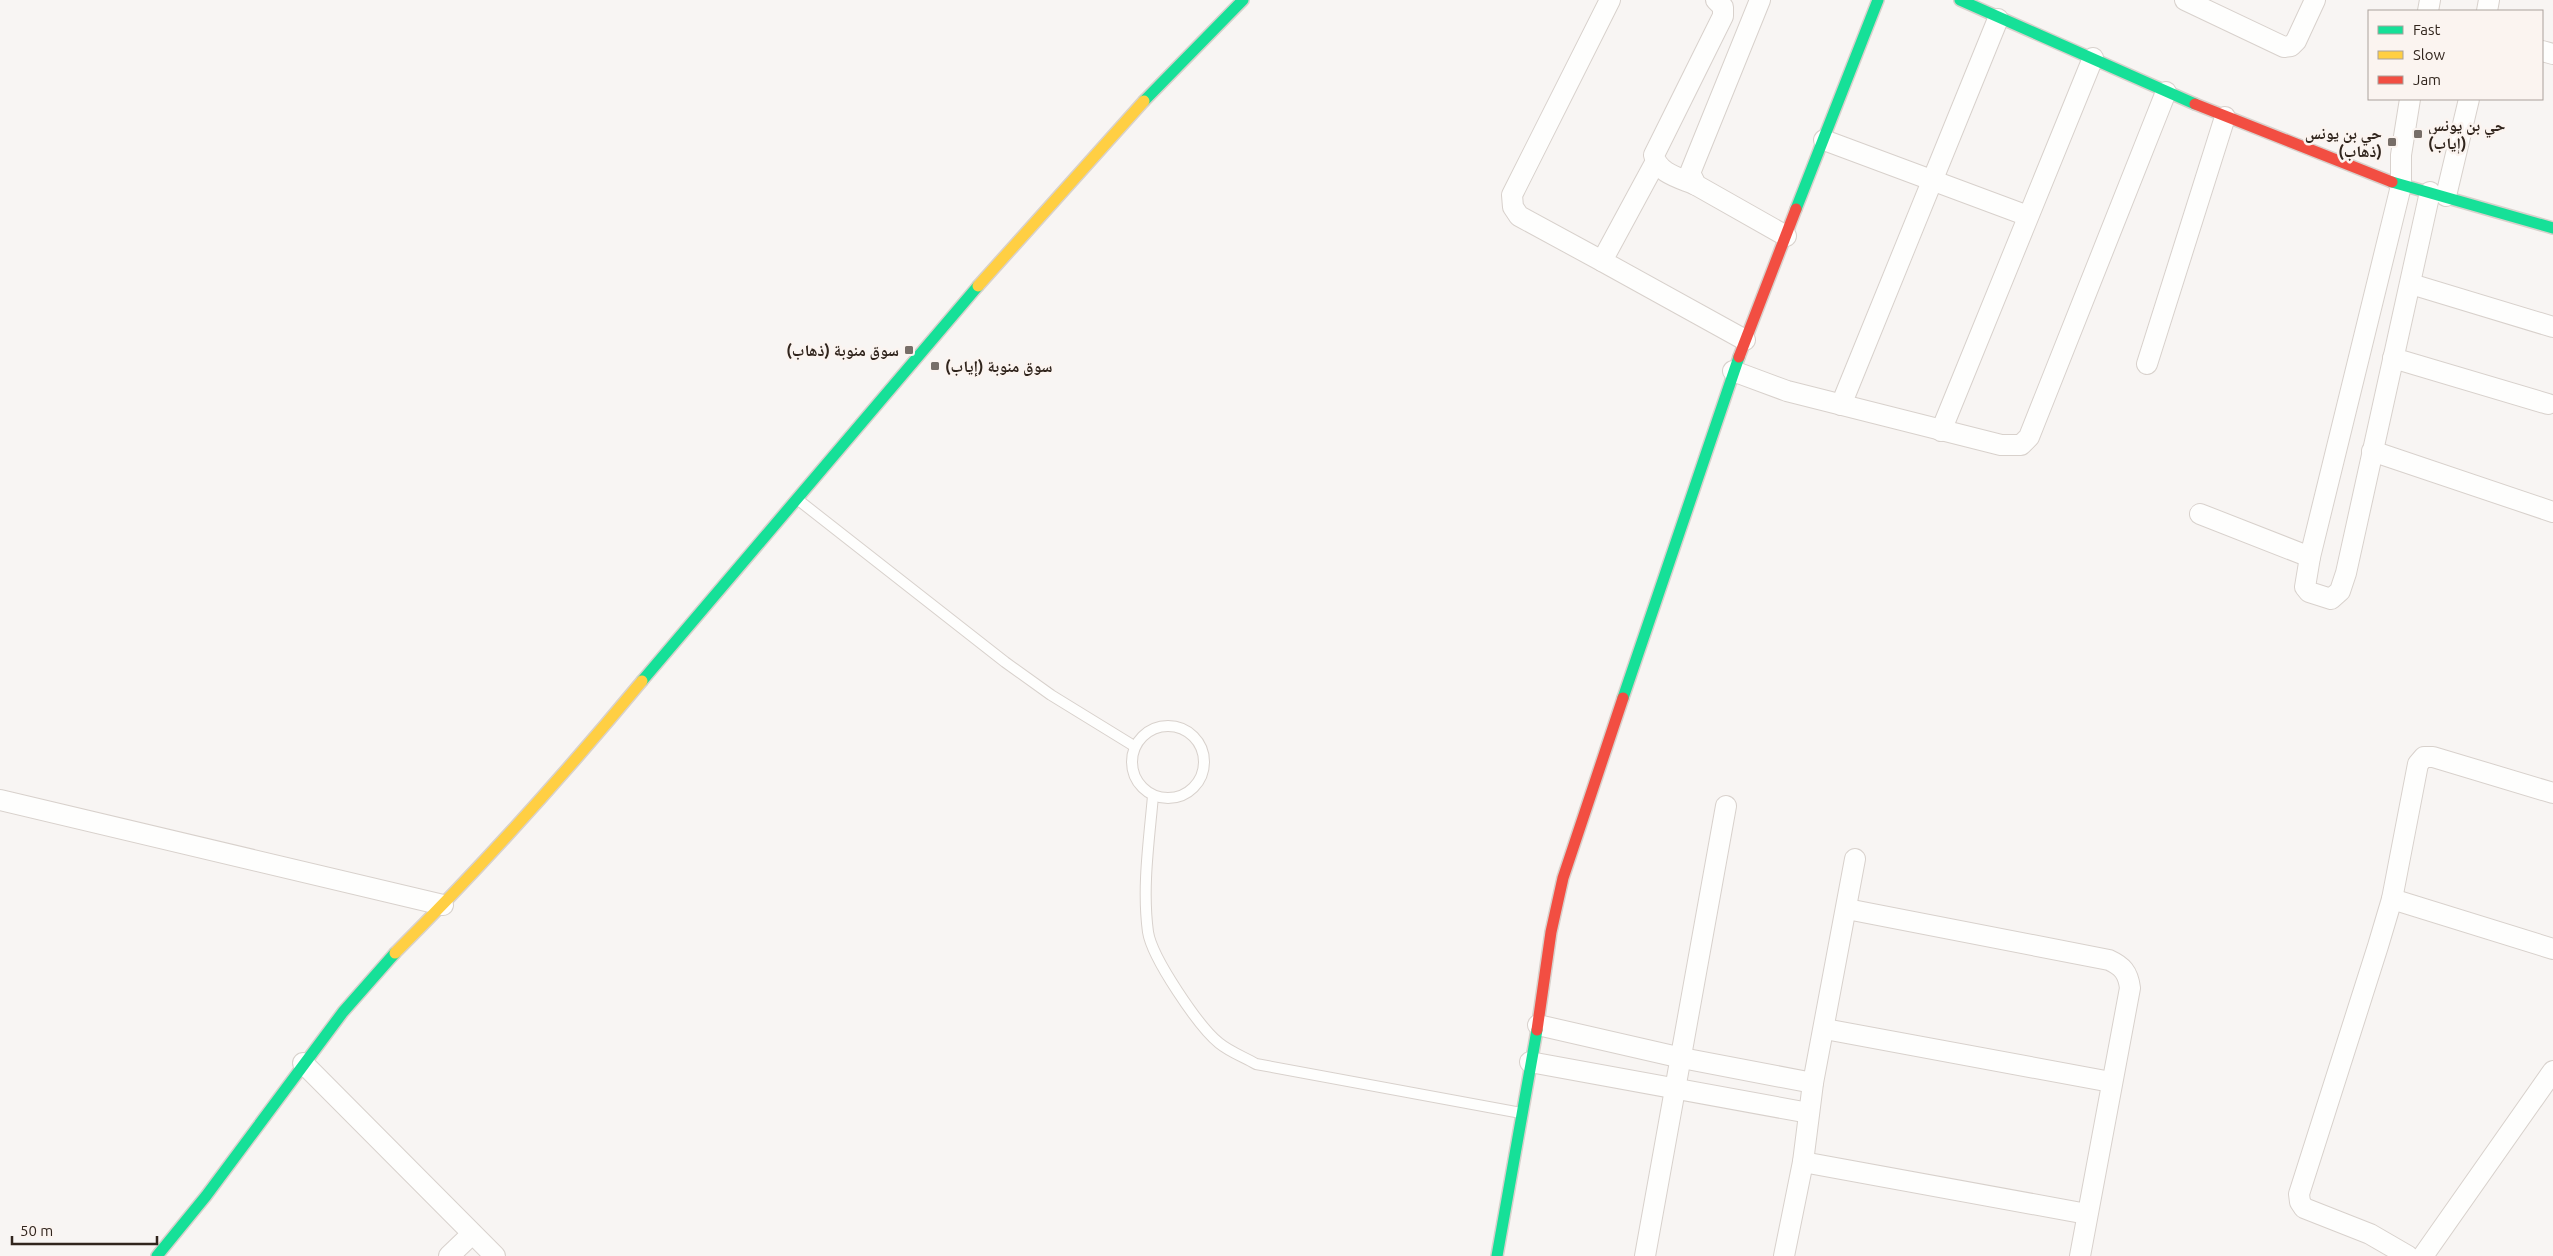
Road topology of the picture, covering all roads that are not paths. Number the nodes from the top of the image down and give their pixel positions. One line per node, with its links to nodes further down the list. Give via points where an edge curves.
1 (1243, 0): 36 (street, via 1022,233)
2 (1610, 0): 25 (street, via 1512,195 1513,207 1519,216)
3 (1760, 0): 10 (street)
4 (1878, 0): 16 (street)
5 (1960, 0): 9 (street)
6 (2186, 0): 7 (street, via 2284,47 2296,41)
7 (2315, 0)
8 (1719, 4): 10 (street); 17 (street, via 1723,16 1654,155)
9 (1998, 19): 11 (street); 18 (street)
10 (1750, 20): 19 (street, via 1690,173)
11 (2092, 58): 12 (street); 22 (street)
12 (2166, 92): 15 (street); 34 (street, via 2026,441 2014,446 2001,445)
13 (2410, 100): 20 (street, via 2400,155)
14 (2469, 100): 21 (street)
15 (2225, 117): 20 (street); 30 (street)
16 (1824, 140): 18 (street); 24 (street)
17 (1655, 163): 19 (street); 25 (street)
18 (1934, 178): 22 (street); 33 (street)
19 (1696, 185): 24 (street)
20 (2402, 186): 21 (street); 39 (street)
21 (2438, 194): 23 (street); 26 (street)
22 (2028, 216): 34 (street)
23 (2553, 228)
24 (1786, 236): 28 (street)
25 (1602, 261): 28 (street)
26 (2411, 284): 27 (street); 29 (street)
27 (2553, 327)
28 (1745, 340): 31 (street)
29 (2393, 358): 32 (street); 35 (street)
30 (2147, 364)
31 (1732, 371): 33 (street, via 1787,391); 50 (street, via 1563,878 1551,932)
32 (2548, 404)
33 (1842, 405): 34 (street)
34 (1941, 431)
35 (2372, 451): 37 (street); 39 (street, via 2348,566 2340,591 2331,599 2309,592 2305,587)
36 (796, 498): 40 (lane, via 1005,662 1051,695); 47 (street, via 583,752)
37 (2553, 512)
38 (2200, 514): 39 (street)
39 (2310, 557)
40 (1134, 746): 42 (lane, via 1132,759 1136,781); 42 (lane, via 1144,733 1160,726 1183,729 1200,744 1205,766 1196,787 1176,798)
41 (2553, 793): 46 (street, via 2424,757 2418,764)
42 (1153, 796): 59 (lane, via 1146,888 1148,934 1163,970 1219,1043 1256,1064)
43 (0, 800): 47 (street)
44 (1726, 806): 52 (street)
45 (1855, 858): 48 (street)
46 (2392, 899): 49 (street); 71 (street, via 2299,1194 2304,1208 2370,1234)
47 (443, 905): 54 (street, via 377,971)
48 (1847, 909): 51 (street); 56 (street, via 2109,960 2121,966 2128,976 2130,988)
49 (2553, 950)
50 (1538, 1025): 52 (street); 53 (street)
51 (1825, 1029): 56 (street); 57 (street)
52 (1682, 1058): 57 (street); 58 (street)
53 (1530, 1062): 58 (street); 59 (street)
54 (303, 1063): 63 (street); 64 (street, via 206,1196)
55 (2553, 1071): 72 (street)
56 (2111, 1082): 62 (street)
57 (1813, 1083): 60 (street)
58 (1676, 1088): 60 (street); 68 (street)
59 (1522, 1113): 67 (street)
60 (1808, 1113): 61 (street)
61 (1803, 1162): 62 (street); 69 (street)
62 (2087, 1214): 70 (street)
63 (472, 1234): 65 (street); 66 (street)
64 (157, 1256)
65 (449, 1256)
66 (494, 1256)
67 (1497, 1256)
68 (1645, 1256)
69 (1784, 1256)
70 (2080, 1256)
71 (2408, 1256)
72 (2423, 1256)

